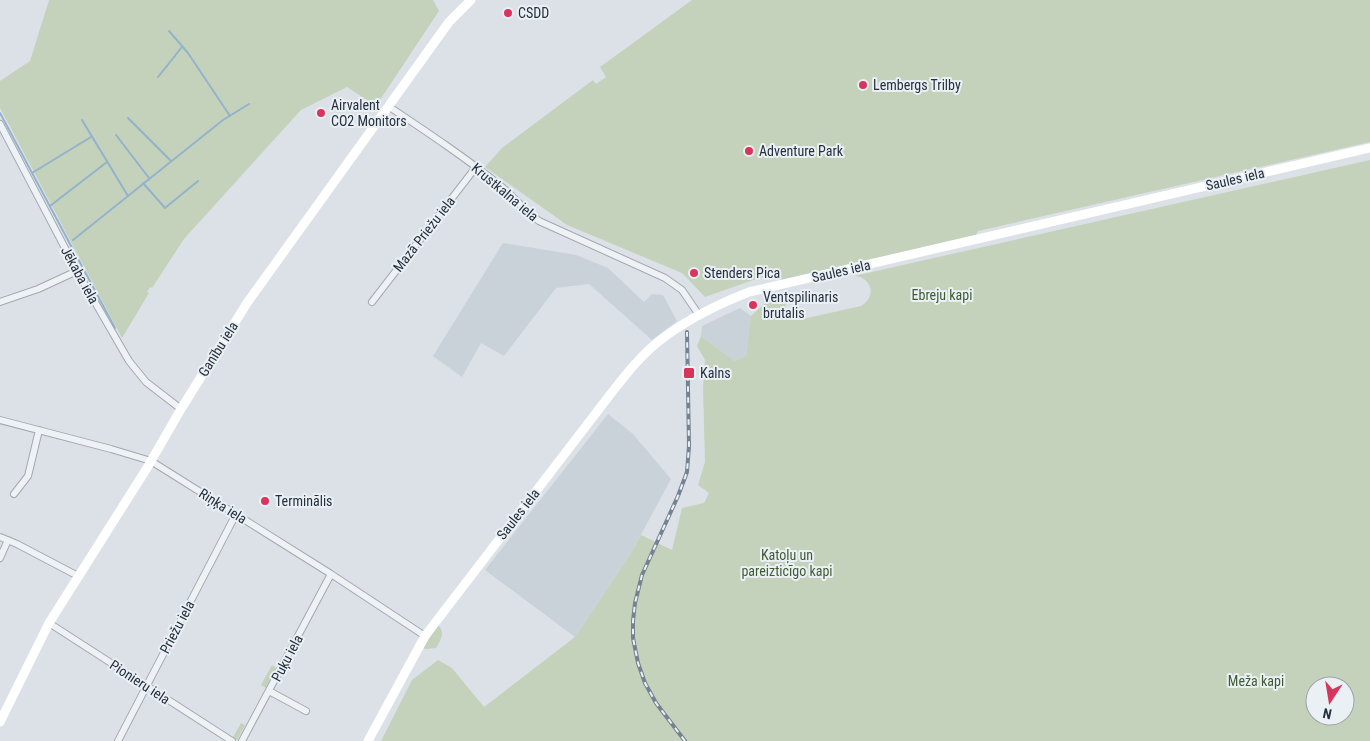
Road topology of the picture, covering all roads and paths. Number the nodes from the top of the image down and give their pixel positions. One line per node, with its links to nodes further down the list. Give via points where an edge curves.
1 (471, 0): 2 (street, Ganību iela, via 449,22)
2 (388, 106): 5 (street, Krustkalna iela); 10 (street, Ganību iela, via 247,304)
3 (0, 124): 6 (street, Jēkaba iela)
4 (1370, 148): 9 (street, Saules iela, via 761,289)
5 (476, 167): 8 (street, Mazā Priežu iela); 9 (street, Krustkalna iela, via 539,221 664,278 682,290)
6 (77, 271): 7 (street); 10 (street, Jēkaba iela, via 129,362 146,382)
7 (0, 302)
8 (372, 302)
9 (699, 315): 22 (street, Saules iela, via 666,335 633,366)
10 (181, 409): 13 (street, Ganību iela)
11 (0, 420): 12 (street, Riņķa iela)
12 (39, 430): 13 (street, Riņķa iela); 14 (street, via 28,476)
13 (151, 461): 15 (street, Riņķa iela); 20 (street, Ganību iela)
14 (14, 494)
15 (236, 514): 19 (street, Riņķa iela); 23 (street, Priežu iela)
16 (0, 537): 17 (street)
17 (8, 540): 18 (street); 20 (street)
18 (0, 558)
19 (332, 574): 22 (street, Riņķa iela); 24 (street, Puķu iela)
20 (78, 576): 21 (street, Ganību iela)
21 (49, 623): 23 (street, Pionieru iela); 26 (street, Ganību iela)
22 (425, 636): 30 (street, Saules iela)
23 (146, 686): 27 (street, Priežu iela); 28 (street, Pionieru iela)
24 (269, 691): 25 (street); 29 (street, Puķu iela)
25 (306, 711)
26 (0, 722)
27 (118, 741)
28 (232, 741)
29 (242, 741)
30 (368, 741)

